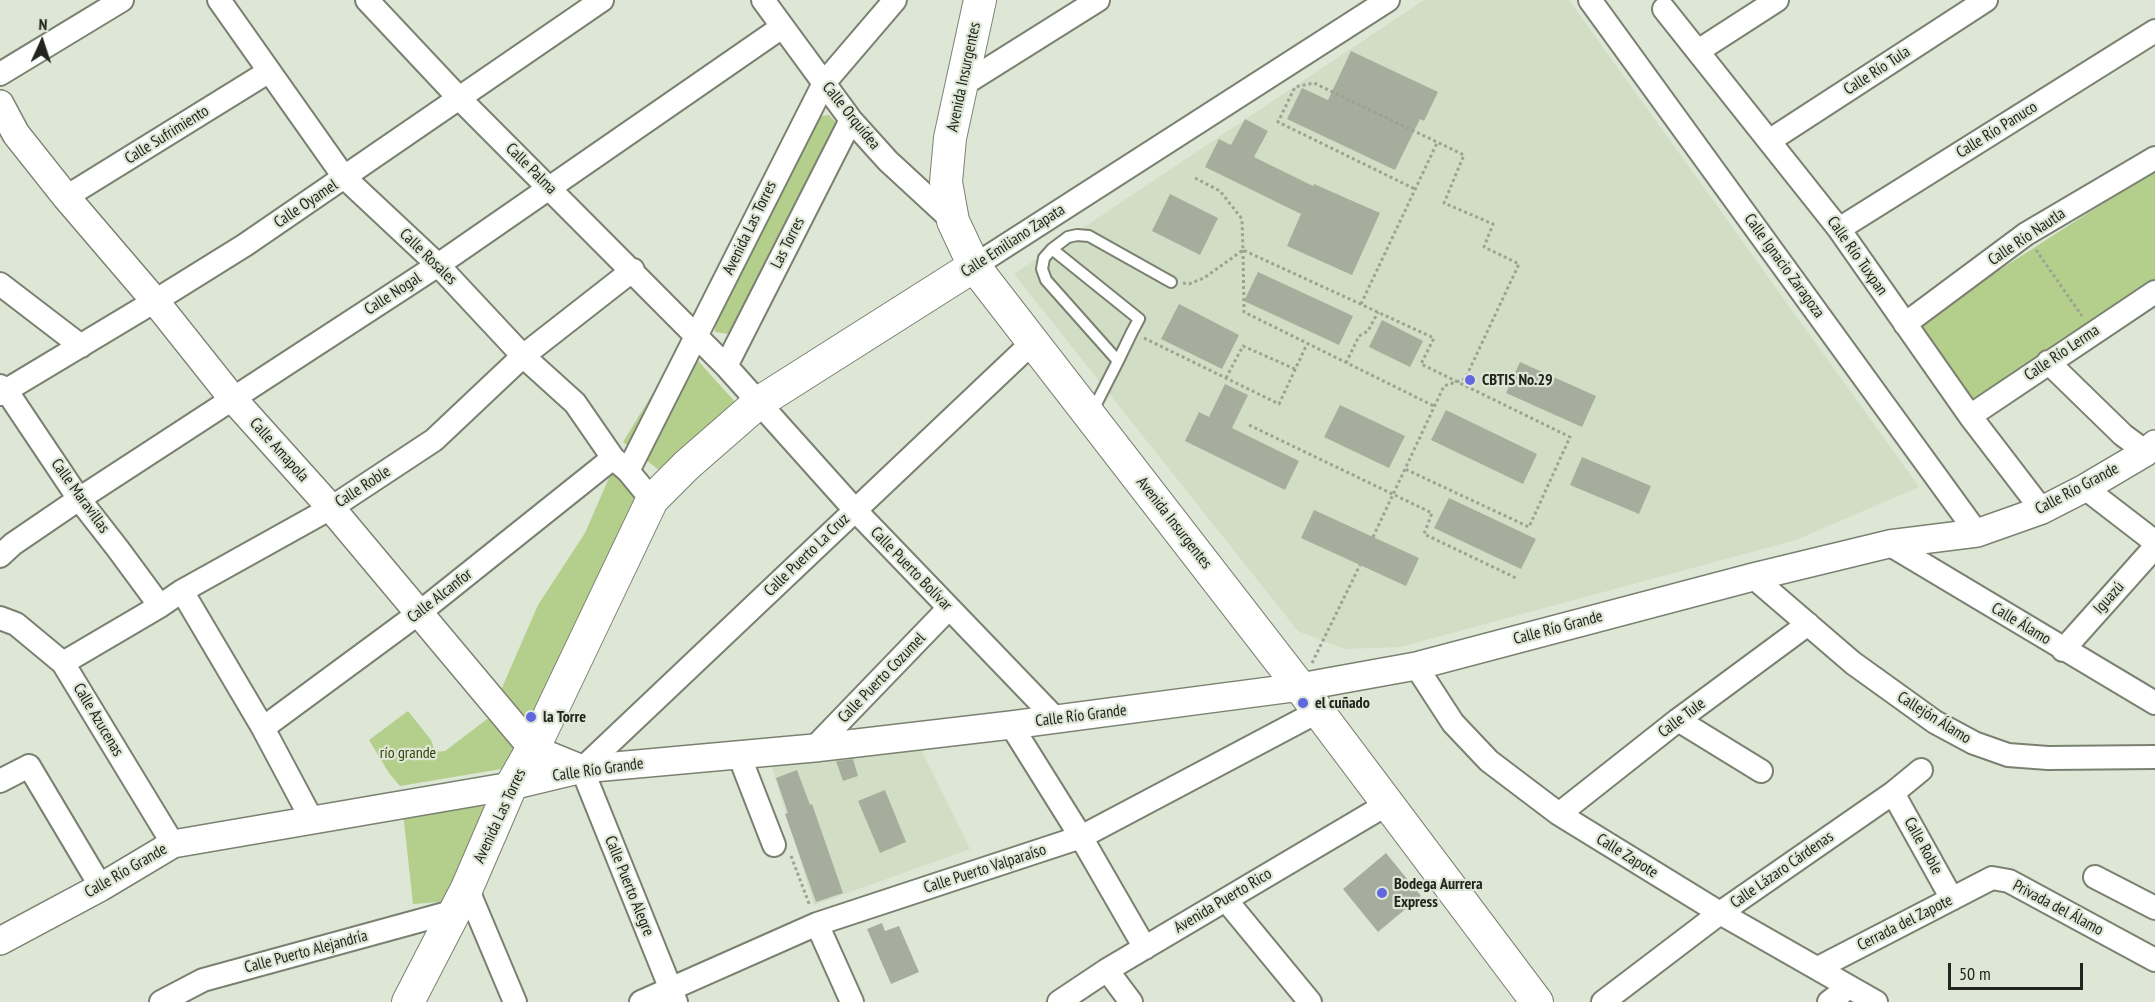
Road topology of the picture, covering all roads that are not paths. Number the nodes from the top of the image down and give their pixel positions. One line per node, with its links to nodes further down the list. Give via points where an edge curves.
1 (122, 0): 19 (street)
2 (219, 0): 18 (street, Calle Rosales)
3 (367, 0): 22 (street, Calle Palma)
4 (602, 0): 13 (street, Calle Oyamel)
5 (763, 0): 15 (street, Calle Orquídea)
6 (895, 0): 20 (street, Avenida Las Torres)
7 (980, 0): 21 (main road, Avenida Insurgentes)
8 (1098, 0): 21 (street)
9 (1388, 0): 34 (street, Calle Emiliano Zapata)
10 (1590, 0): 61 (street, Calle Ignacio Zaragoza)
11 (1777, 0): 17 (street)
12 (1986, 0): 25 (street, Calle Río Tula)
13 (571, 9): 22 (street, Calle Oyamel)
14 (1664, 9): 17 (street, Calle Río Tuxpan)
15 (782, 27): 20 (street, Calle Orquídea); 28 (street, Calle Nogal)
16 (2155, 31): 31 (street, Calle Río Panuco)
17 (1698, 51): 25 (street, Calle Río Tuxpan)
18 (268, 72): 27 (street, Calle Rosales); 29 (street, Calle Sufrimiento)
19 (0, 74)
20 (824, 83): 24 (street, Calle Orquídea); 41 (street, Avenida Las Torres)
21 (961, 86): 30 (main road, Avenida Insurgentes, via 946,182)
22 (459, 98): 27 (street, Calle Oyamel); 28 (street, Calle Palma)
23 (0, 104): 29 (street, Calle Amapola, via 16,135)
24 (851, 120): 30 (street, Calle Orquídea, via 888,162); 47 (street, Las Torres)
25 (1769, 141): 31 (street, Calle Río Tuxpan)
26 (2155, 158): 40 (street, Calle Río Nautla, via 2026,234)
27 (344, 177): 33 (street, Calle Rosales); 39 (street, Calle Oyamel)
28 (550, 188): 33 (street, Calle Nogal); 35 (street, Calle Palma)
29 (66, 197): 39 (street, Calle Amapola)
30 (953, 220): 34 (main road, Avenida Insurgentes)
31 (1839, 229): 40 (street, Calle Río Tuxpan)
32 (1052, 249): 36 (lane, via 1068,237 1089,236); 45 (lane, via 1044,258 1046,280); 45 (lane, via 1139,319)
33 (438, 264): 44 (street, Calle Rosales); 49 (street, Calle Nogal)
34 (974, 266): 42 (main road, Avenida Insurgentes); 50 (main road, Calle Emiliano Zapata)
35 (633, 270): 41 (street, Calle Palma); 44 (street, Calle Roble)
36 (1172, 282)
37 (0, 284): 43 (street)
38 (2155, 292): 46 (street, Calle Río Lerma)
39 (155, 302): 43 (street, Calle Oyamel); 49 (street, Calle Amapola)
40 (1905, 324): 52 (street, Calle Río Tuxpan)
41 (696, 336): 47 (street, Calle Puerto Bolívar); 54 (street, Avenida Las Torres)
42 (1034, 341): 51 (main road, Avenida Insurgentes); 59 (street, Calle Puerto La Cruz)
43 (81, 346): 48 (street, Calle Oyamel)
44 (524, 356): 54 (street, Calle Rosales, via 575,403); 58 (street, Calle Roble, via 434,440)
45 (1118, 361): 51 (lane)
46 (2048, 362): 52 (street, Calle Río Lerma); 53 (street, via 2123,435)
47 (726, 366): 50 (street, Calle Puerto Bolívar)
48 (2, 390): 56 (street, Calle Maravillas)
49 (233, 399): 56 (street, Calle Nogal); 58 (street, Calle Amapola)
50 (758, 403): 57 (main road, Calle Emiliano Zapata); 59 (street, Calle Puerto Bolívar)
51 (1091, 415): 76 (main road, Avenida Insurgentes)
52 (1970, 416): 60 (street, Calle Río Tuxpan)
53 (2151, 448): 55 (street, Calle Río Grande)
54 (621, 464): 57 (street, Calle Rosales); 70 (street, Calle Alcanfor)
55 (2085, 488): 60 (street, Calle Río Grande); 62 (street)
56 (79, 499): 65 (street, Calle Nogal); 68 (street, Calle Maravillas)
57 (652, 500): 83 (main road, Avenida Las Torres)
58 (331, 508): 67 (street, Calle Roble); 70 (street, Calle Amapola)
59 (855, 510): 69 (street, Calle Puerto Bolívar); 86 (street, Calle Puerto La Cruz)
60 (2042, 510): 61 (street, Calle Río Grande)
61 (1977, 533): 63 (street, Calle Río Grande)
62 (2155, 542)
63 (1889, 544): 66 (street, Calle Río Grande); 73 (street, Calle Álamo)
64 (2155, 547): 73 (street, Iguazú)
65 (0, 556)
66 (1753, 577): 71 (street, Callejón Álamo); 75 (street, Calle Río Grande)
67 (182, 591): 68 (street, Calle Roble); 81 (street)
68 (160, 606): 74 (street, Calle Roble)
69 (950, 608): 78 (street, Calle Puerto Bolívar); 82 (street, Calle Puerto Cozumel)
70 (419, 613): 81 (street, Calle Alcanfor); 83 (street, Calle Amapola)
71 (1808, 624): 79 (street, Calle Tule); 85 (street, Callejón Álamo, via 1900,698 1974,743 2008,755)
72 (5, 625): 74 (street, Calle Azucenas)
73 (2063, 650): 77 (street, Calle Álamo)
74 (63, 663): 96 (street, Calle Azucenas)
75 (1416, 666): 76 (street, Calle Río Grande); 93 (street, Calle Zapote, via 1453,723 1489,761)
76 (1310, 699): 78 (street, Calle Río Grande); 92 (main road, Avenida Insurgentes); 95 (street, Calle Puerto Valparaíso)
77 (2155, 703)
78 (1056, 720): 80 (street, Calle Río Grande)
79 (1678, 720): 88 (street); 93 (street, Calle Tule)
80 (1011, 725): 82 (street, Calle Río Grande); 95 (street)
81 (262, 728): 94 (street)
82 (814, 748): 84 (street, Calle Río Grande)
83 (532, 749): 86 (street, Calle Amapola); 90 (main road, Avenida Las Torres)
84 (739, 755): 86 (street, Calle Río Grande); 97 (street)
85 (2155, 757)
86 (582, 769): 90 (street, Calle Río Grande); 113 (street, Calle Puerto Alegre)
87 (1921, 770): 91 (street, Calle Lázaro Cárdenas)
88 (1761, 771)
89 (0, 781): 100 (street, via 29,766)
90 (511, 786): 94 (street, Calle Río Grande); 102 (main road, Avenida Las Torres)
91 (1893, 793): 101 (street, Calle Roble); 105 (street, Calle Lázaro Cárdenas)
92 (1389, 803): 103 (street, Avenida Puerto Rico); 122 (main road, Avenida Insurgentes)
93 (1559, 814): 105 (street, Calle Zapote)
94 (312, 820): 96 (street, Calle Río Grande)
95 (1081, 837): 106 (street, Calle Puerto Valparaíso); 108 (street)
96 (173, 844): 100 (street, Calle Río Grande)
97 (774, 845)
98 (2095, 877): 104 (street)
99 (1992, 878): 101 (street, Cerrada del Zapote); 109 (street, Privada del Álamo, via 2009,881)
100 (101, 887): 107 (street, Calle Río Grande)
101 (1952, 899): 110 (street, Cerrada del Zapote)
102 (461, 900): 114 (street, Calle Puerto Alejandría, via 203,980); 115 (main road, Avenida Las Torres); 116 (street)
103 (1226, 900): 108 (street, Avenida Puerto Rico); 121 (street)
104 (2155, 908)
105 (1720, 913): 110 (street, Calle Zapote); 123 (street, Calle Lázaro Cárdenas)
106 (817, 924): 113 (street, Calle Puerto Valparaíso); 118 (street)
107 (0, 940)
108 (1144, 948): 111 (street, Avenida Puerto Rico)
109 (2155, 960)
110 (1818, 968): 112 (street, Calle Zapote)
111 (1107, 970): 119 (street, Avenida Puerto Rico); 120 (street)
112 (1849, 987): 124 (street); 125 (street, Calle Zapote)
113 (673, 996): 117 (street, Calle Puerto Valparaíso)
114 (161, 1002)
115 (408, 1002)
116 (515, 1002)
117 (641, 1002)
118 (852, 1002)
119 (1059, 1002)
120 (1131, 1002)
121 (1310, 1002)
122 (1537, 1002)
123 (1603, 1002)
124 (1829, 1002)
125 (1876, 1002)

